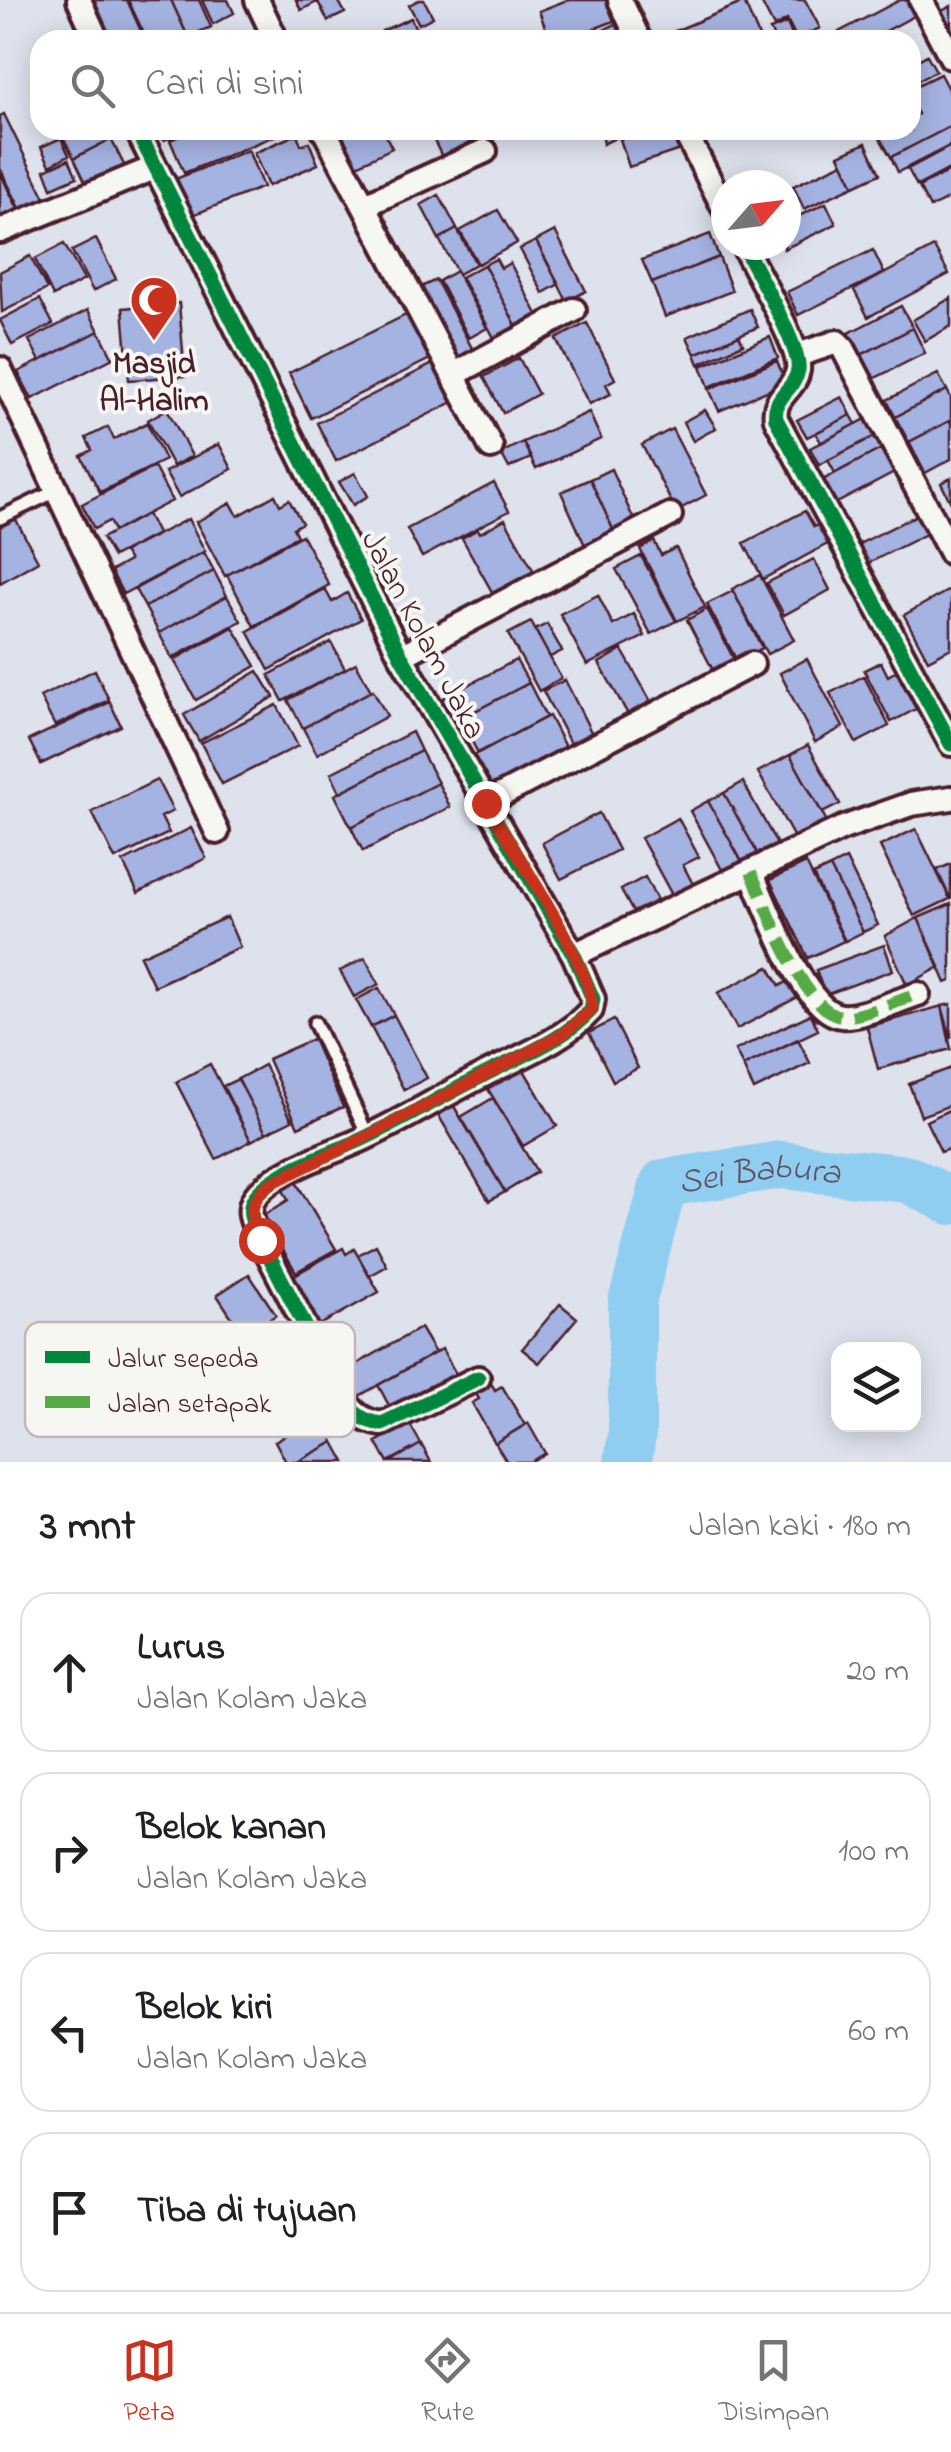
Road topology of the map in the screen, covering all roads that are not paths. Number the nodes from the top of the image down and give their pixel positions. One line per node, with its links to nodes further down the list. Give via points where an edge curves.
1 (79, 0): 5 (street)
2 (257, 0): 6 (street)
3 (620, 0): 7 (street)
4 (922, 0): 8 (street)
5 (92, 30)
6 (271, 30)
7 (634, 30)
8 (951, 57)
9 (141, 140): 13 (street, Jalan Kolam Jaka)
10 (330, 140): 15 (street)
11 (689, 140): 14 (street)
12 (485, 151): 15 (street)
13 (154, 168): 16 (street); 27 (street, Jalan Kolam Jaka)
14 (711, 183)
15 (365, 204): 21 (street)
16 (0, 231)
17 (750, 260): 19 (street)
18 (574, 310): 21 (street)
19 (798, 355): 26 (street, via 837,342 842,348); 29 (street, via 796,377 775,406 776,419)
20 (0, 369): 23 (street)
21 (452, 375): 22 (street)
22 (491, 447)
23 (58, 490): 25 (lane); 32 (street)
24 (670, 515): 27 (street)
25 (0, 518)
26 (951, 553)
27 (401, 656): 31 (street, Jalan Kolam Jaka)
28 (752, 664): 31 (street)
29 (951, 744)
30 (951, 798): 33 (street, via 843,828)
31 (486, 803): 34 (street, Jalan Kolam Jaka)
32 (218, 832)
33 (752, 872): 34 (street); 35 (street, via 793,964 828,1012 842,1017)
34 (574, 955): 37 (street, Jalan Kolam Jaka, via 593,999 583,1019)
35 (918, 994)
36 (314, 1023): 37 (lane)
37 (368, 1136): 38 (street, Jalan Kolam Jaka, via 270,1184 251,1205 250,1217)
38 (303, 1322)
39 (478, 1378): 40 (street, Jalan Kolam Jaka, via 382,1424 366,1422)
40 (355, 1411)

